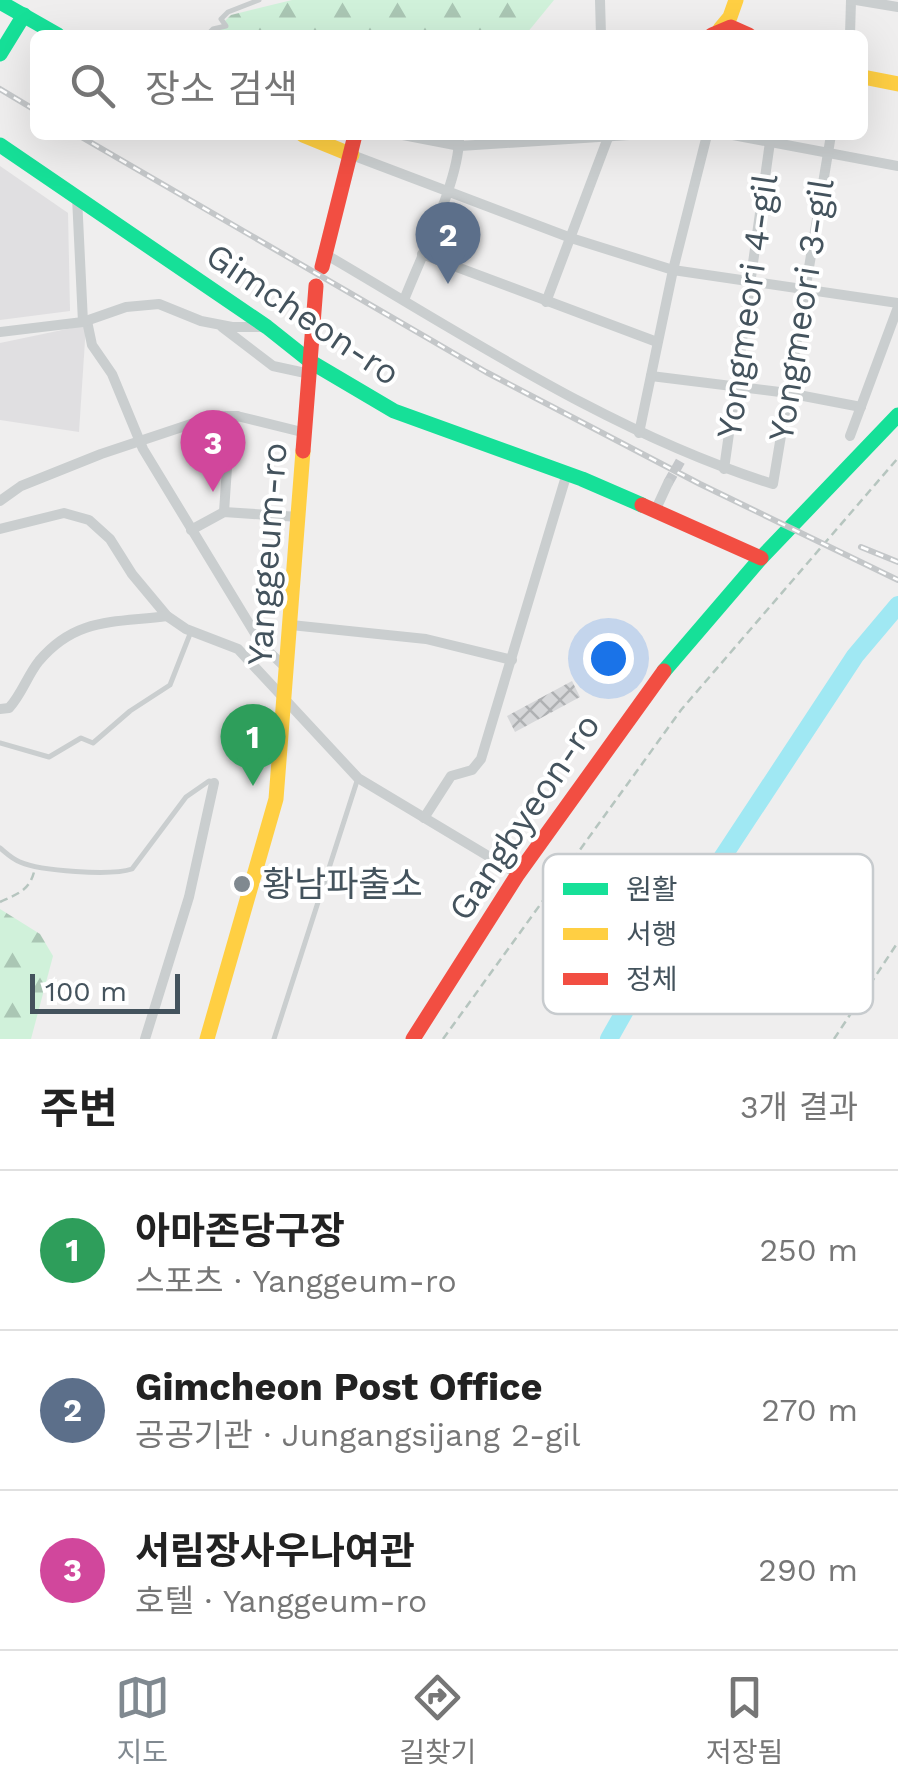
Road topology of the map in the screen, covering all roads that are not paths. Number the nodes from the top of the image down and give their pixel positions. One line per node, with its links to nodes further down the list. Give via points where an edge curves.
1 (259, 0): 9 (lane, via 228,12 221,19 226,26)
2 (600, 0): 10 (street)
3 (854, 0): 6 (street); 13 (street)
4 (736, 1): 11 (street); 12 (street)
5 (0, 2): 7 (street)
6 (898, 7)
7 (24, 15): 8 (street); 14 (street)
8 (50, 30)
9 (212, 30)
10 (601, 30)
11 (718, 30)
12 (744, 30)
13 (851, 30)
14 (0, 54)
15 (868, 78): 16 (street)
16 (898, 84)
17 (316, 140): 28 (street)
18 (354, 140): 28 (street)
19 (489, 140): 24 (street)
20 (608, 140): 32 (street)
21 (706, 140): 35 (street)
22 (760, 140): 25 (street)
23 (830, 140): 27 (street, Yongmeori 3-gil)
24 (459, 141): 30 (street)
25 (770, 142): 27 (street); 36 (street, Yongmeori 4-gil)
26 (0, 145): 31 (street, Gimcheon-ro)
27 (826, 152): 29 (street); 38 (street, Yongmeori 3-gil)
28 (352, 154): 30 (street); 34 (street)
29 (898, 166)
30 (447, 192): 32 (street); 33 (street)
31 (76, 196): 42 (street); 44 (street, Gimcheon-ro)
32 (571, 238): 35 (street); 40 (street)
33 (422, 254): 39 (street); 40 (street)
34 (323, 260): 39 (street)
35 (673, 270): 36 (street); 46 (street)
36 (752, 284): 38 (street); 49 (street, Yongmeori 4-gil)
37 (316, 286): 47 (street, Yanggeum-ro)
38 (805, 291): 41 (street); 50 (street, Yongmeori 3-gil)
39 (404, 300): 55 (street)
40 (546, 302): 46 (street)
41 (898, 305): 51 (street)
42 (85, 321): 43 (street, via 126,306 159,304); 45 (street); 57 (street)
43 (217, 324): 44 (street); 47 (street, via 273,366)
44 (267, 327): 47 (street, Gimcheon-ro)
45 (0, 332)
46 (657, 342): 48 (street)
47 (311, 368): 54 (street, Yanggeum-ro); 59 (street, Gimcheon-ro, via 394,412)
48 (650, 376): 49 (street); 55 (street)
49 (736, 388): 50 (street); 58 (street, Yongmeori 4-gil)
50 (788, 393): 51 (street); 58 (street, Yongmeori 3-gil, via 773,484)
51 (861, 407): 56 (street)
52 (236, 416): 54 (street); 57 (street, via 215,416); 63 (street, via 230,423)
53 (898, 416): 67 (street, Gangbyeon-ro)
54 (306, 433): 64 (street, Yanggeum-ro)
55 (639, 434): 58 (street)
56 (850, 436)
57 (140, 441): 61 (street); 66 (street)
58 (724, 470)
59 (567, 473): 62 (street, Gimcheon-ro); 71 (street)
60 (668, 483): 62 (street)
61 (0, 500)
62 (655, 511): 67 (street, Gimcheon-ro)
63 (224, 512): 64 (street); 66 (street)
64 (299, 518): 69 (street, Yanggeum-ro)
65 (0, 529): 68 (street, via 64,513 89,520)
66 (192, 530): 72 (street, via 262,645)
67 (761, 558): 80 (street, Gangbyeon-ro, via 646,692)
68 (167, 616): 70 (street); 74 (street, via 77,628 37,664 9,708)
69 (291, 625): 71 (street, via 426,639); 72 (street, Yanggeum-ro)
70 (192, 631): 73 (street, via 238,650); 75 (lane, via 170,685 93,743 81,738 48,757)
71 (512, 660): 78 (street, via 478,766 450,776)
72 (288, 670): 73 (street, Yanggeum-ro)
73 (286, 700): 76 (street); 82 (street, Yanggeum-ro, via 276,799)
74 (0, 709)
75 (0, 743)
76 (358, 778): 78 (street); 83 (lane)
77 (214, 783): 79 (lane, via 186,797 132,869 21,863); 81 (street)
78 (424, 818): 80 (street)
79 (0, 848)
80 (518, 874): 84 (street, Gangbyeon-ro)
81 (145, 1039)
82 (207, 1039)
83 (274, 1039)
84 (413, 1039)

